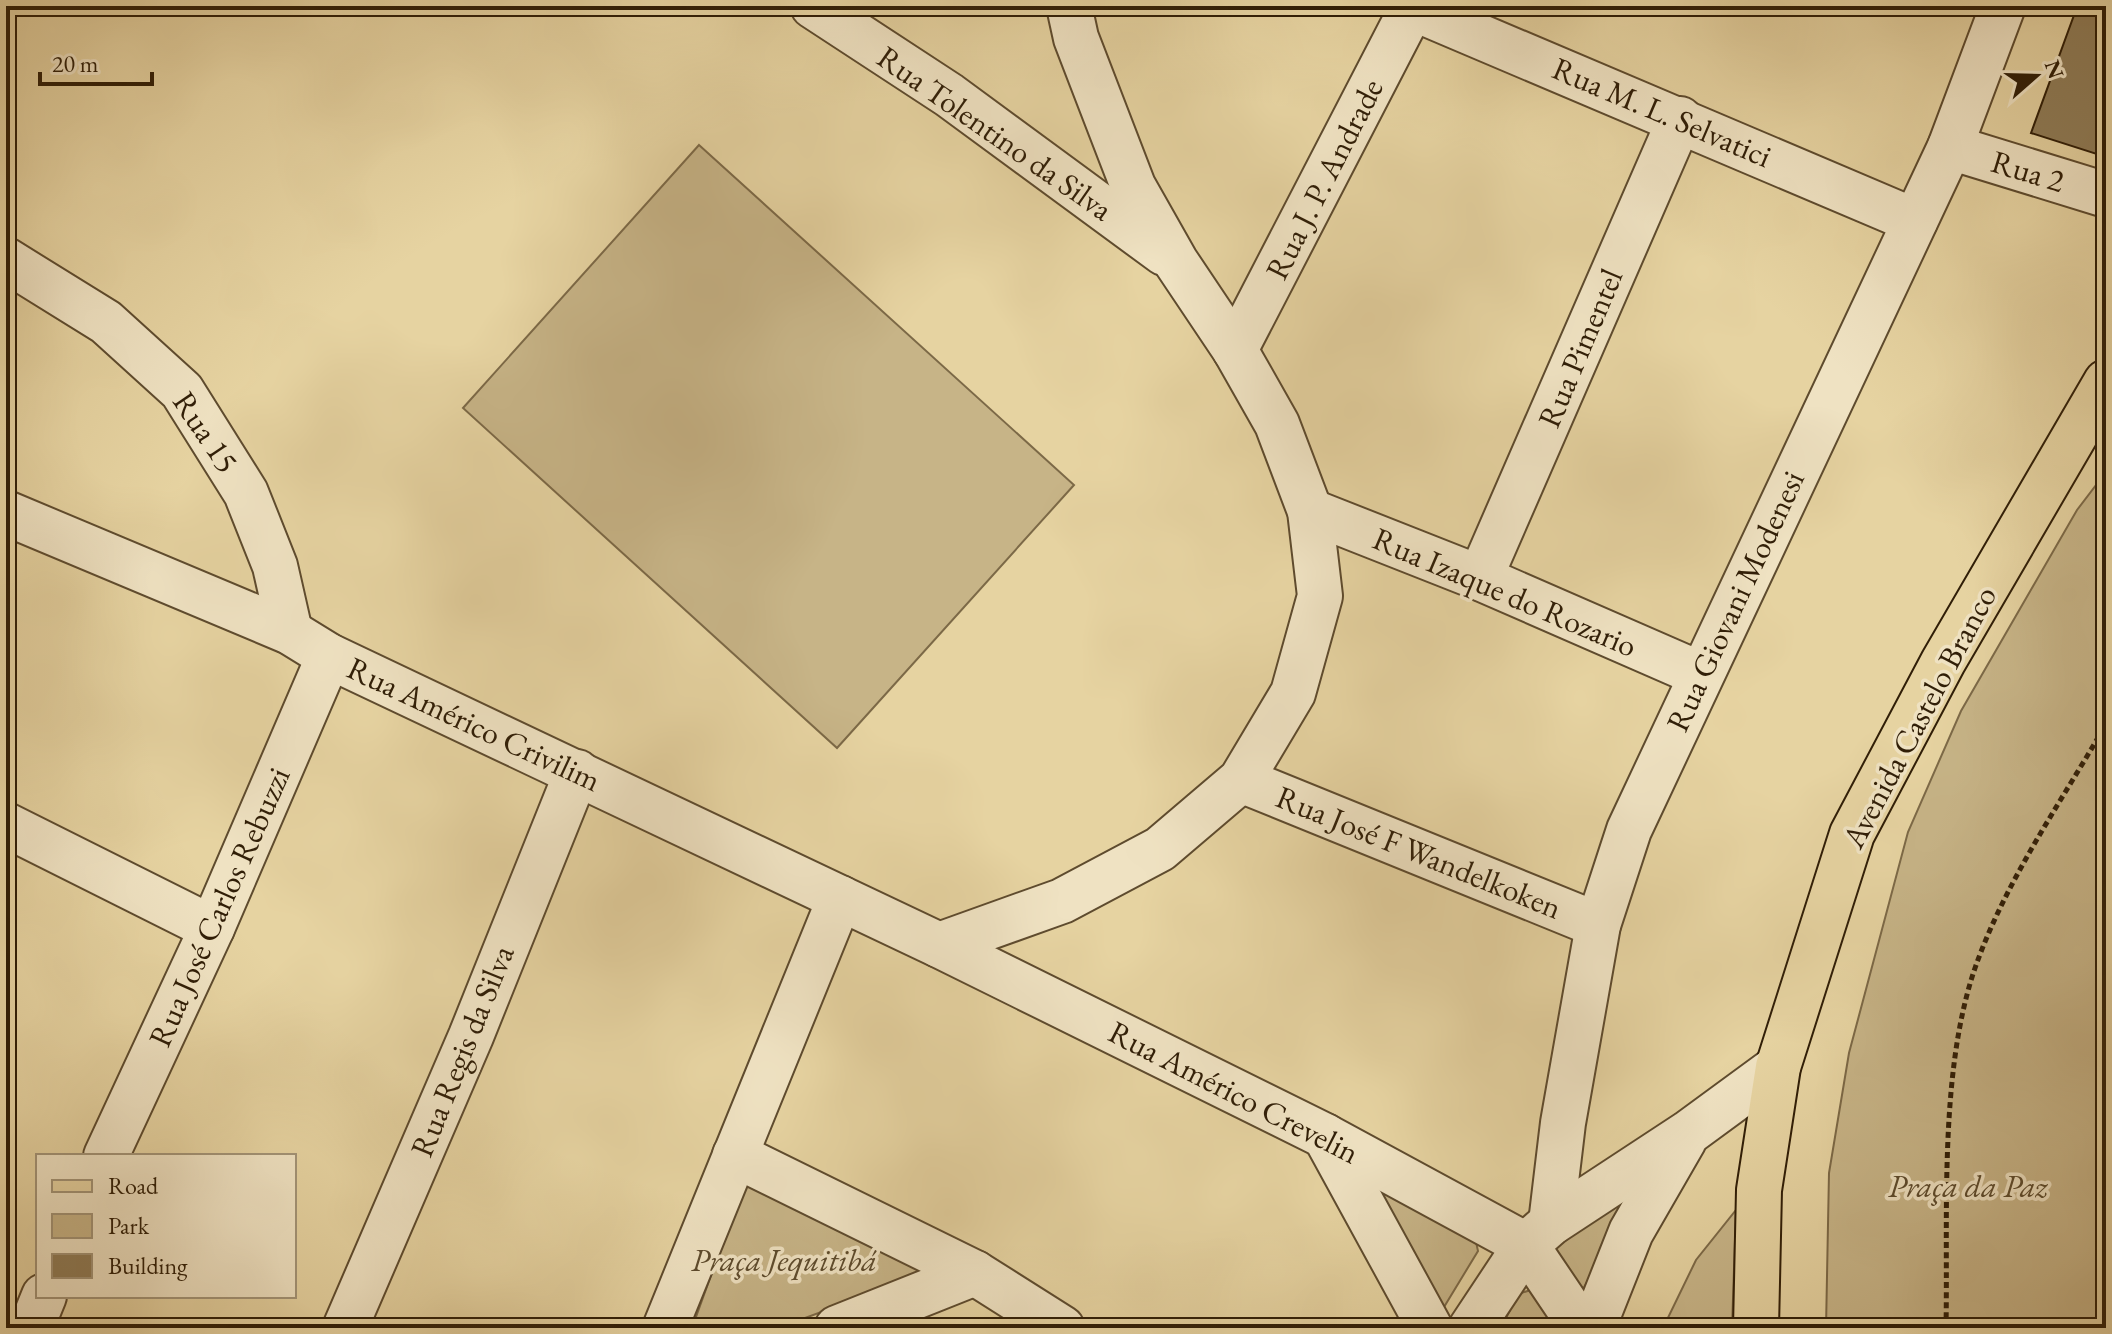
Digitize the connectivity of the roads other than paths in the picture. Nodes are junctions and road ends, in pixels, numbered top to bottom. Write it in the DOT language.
graph roads {
  1 [pos="813,6"];
  2 [pos="1069,6"];
  3 [pos="2003,6"];
  4 [pos="1410,7"];
  5 [pos="1680,119"];
  6 [pos="1950,147"];
  7 [pos="2106,195"];
  8 [pos="1915,221"];
  9 [pos="6,260"];
  10 [pos="1176,262"];
  11 [pos="1235,350"];
  12 [pos="2101,397"];
  13 [pos="1310,511"];
  14 [pos="6,513"];
  15 [pos="1480,578"];
  16 [pos="290,632"];
  17 [pos="329,656"];
  18 [pos="1700,674"];
  19 [pos="577,772"];
  20 [pos="1241,780"];
  21 [pos="6,825"];
  22 [pos="840,898"];
  23 [pos="1598,925"];
  24 [pos="212,928"];
  25 [pos="939,945"];
  26 [pos="1778,1067"];
  27 [pos="1688,1133"];
  28 [pos="1325,1136"];
  29 [pos="107,1154"];
  30 [pos="735,1155"];
  31 [pos="1539,1234"];
  32 [pos="975,1273"];
  33 [pos="43,1298"];
  34 [pos="31,1328"];
  35 [pos="345,1328"];
  36 [pos="665,1328"];
  37 [pos="837,1328"];
  38 [pos="1062,1328"];
  39 [pos="1430,1328"];
  40 [pos="1471,1328"];
  41 [pos="1582,1328"];
  42 [pos="1593,1328"];
  43 [pos="1756,1328"];
  1 -- 10 [label="street, Rua Tolentino da Silva"];
  2 -- 10 [label="street"];
  3 -- 6 [label="street, Rua Giovani Modenesi"];
  4 -- 5 [label="street, Rua M. L. Selvatici"];
  4 -- 11 [label="street, Rua J. P. Andrade"];
  5 -- 8 [label="street, Rua M. L. Selvatici"];
  5 -- 15 [label="street, Rua Pimentel"];
  6 -- 7 [label="street, Rua 2"];
  6 -- 8 [label="street, Rua Giovani Modenesi"];
  8 -- 18 [label="street, Rua Giovani Modenesi"];
  9 -- 16 [label="street, Rua 15"];
  10 -- 11 [label="street"];
  11 -- 13 [label="street"];
  12 -- 26 [label="main road, Avenida Castelo Branco"];
  13 -- 15 [label="street, Rua Izaque do Rozario"];
  13 -- 20 [label="street"];
  14 -- 16 [label="street, Rua Américo Crivilim"];
  15 -- 18 [label="street, Rua Izaque do Rozario"];
  16 -- 17 [label="street, Rua Américo Crivilim"];
  17 -- 19 [label="street, Rua Américo Crivilim"];
  17 -- 24 [label="street, Rua José Carlos Rebuzzi"];
  18 -- 23 [label="street, Rua Giovani Modenesi"];
  19 -- 22 [label="street, Rua Américo Crivilim"];
  19 -- 35 [label="street, Rua Regis da Silva"];
  20 -- 23 [label="street, Rua José F Wandelkoken"];
  20 -- 25 [label="street"];
  21 -- 24 [label="street"];
  22 -- 25 [label="street, Rua Américo Crivilim"];
  22 -- 30 [label="street"];
  23 -- 31 [label="street, Rua Giovani Modenesi"];
  24 -- 29 [label="street, Rua José Carlos Rebuzzi"];
  25 -- 28 [label="street, Rua Américo Crevelin"];
  26 -- 27 [label="street"];
  26 -- 43 [label="main road, Avenida Castelo Branco"];
  27 -- 31 [label="street"];
  27 -- 42 [label="street"];
  28 -- 31 [label="street, Rua Américo Crevelin"];
  28 -- 39 [label="street"];
  30 -- 32 [label="street"];
  30 -- 36 [label="street"];
  31 -- 40 [label="street"];
  31 -- 41 [label="street"];
  32 -- 37 [label="street"];
  32 -- 38 [label="street"];
  33 -- 34 [label="street"];
}
